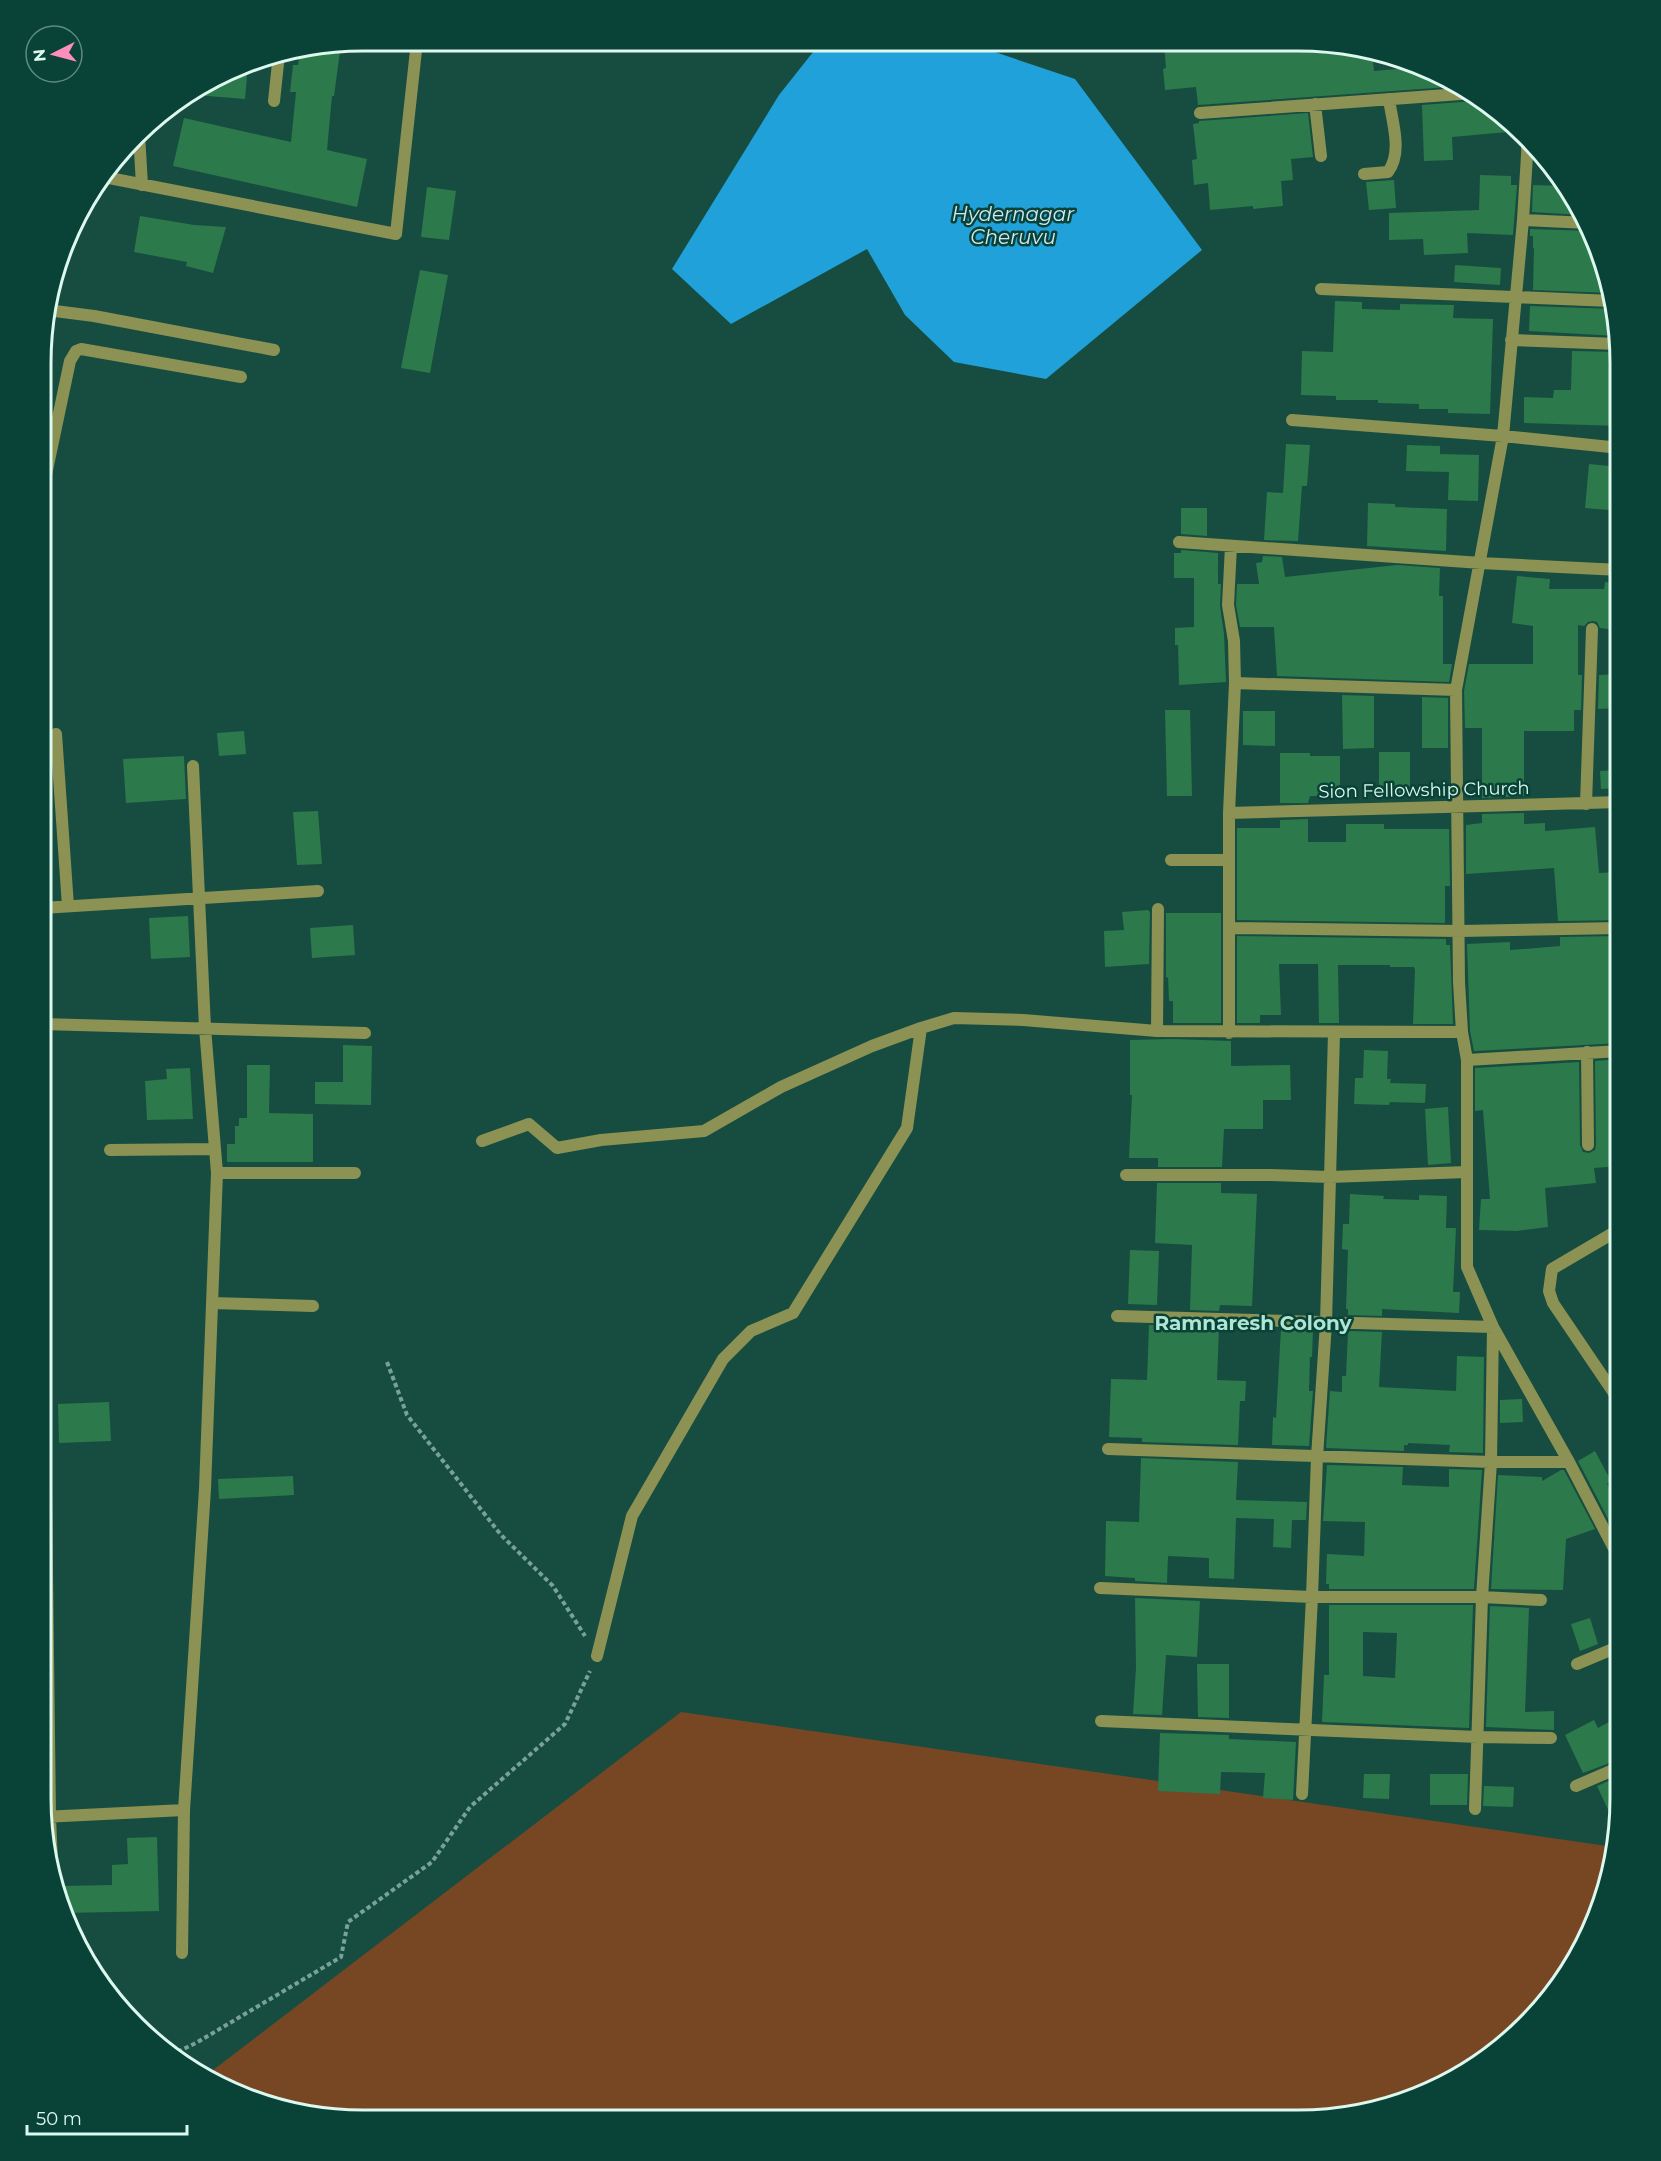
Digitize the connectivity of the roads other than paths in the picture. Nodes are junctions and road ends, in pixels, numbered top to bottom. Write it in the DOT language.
graph roads {
  1 [pos="416,51"];
  2 [pos="278,63"];
  3 [pos="1456,94"];
  4 [pos="1389,99"];
  5 [pos="274,101"];
  6 [pos="1315,104"];
  7 [pos="1200,113"];
  8 [pos="140,145"];
  9 [pos="1528,151"];
  10 [pos="1321,156"];
  11 [pos="1364,174"];
  12 [pos="111,179"];
  13 [pos="142,185"];
  14 [pos="1523,220"];
  15 [pos="1577,223"];
  16 [pos="1321,289"];
  17 [pos="1515,298"];
  18 [pos="1604,301"];
  19 [pos="56,311"];
  20 [pos="1511,340"];
  21 [pos="1609,344"];
  22 [pos="274,350"];
  23 [pos="241,377"];
  24 [pos="1292,420"];
  25 [pos="1503,436"];
  26 [pos="1610,447"];
  27 [pos="51,451"];
  28 [pos="1179,542"];
  29 [pos="1232,546"];
  30 [pos="1481,563"];
  31 [pos="1610,569"];
  32 [pos="1592,629"];
  33 [pos="1235,683"];
  34 [pos="1456,690"];
  35 [pos="56,734"];
  36 [pos="193,766"];
  37 [pos="1610,803"];
  38 [pos="1586,804"];
  39 [pos="1459,807"];
  40 [pos="1229,813"];
  41 [pos="1171,860"];
  42 [pos="1228,860"];
  43 [pos="318,891"];
  44 [pos="200,899"];
  45 [pos="68,906"];
  46 [pos="51,907"];
  47 [pos="1158,909"];
  48 [pos="1229,928"];
  49 [pos="1610,928"];
  50 [pos="1460,931"];
  51 [pos="51,1024"];
  52 [pos="205,1028"];
  53 [pos="921,1028"];
  54 [pos="1157,1031"];
  55 [pos="1462,1032"];
  56 [pos="365,1033"];
  57 [pos="1228,1033"];
  58 [pos="1334,1033"];
  59 [pos="1610,1051"];
  60 [pos="1587,1053"];
  61 [pos="1467,1060"];
  62 [pos="482,1141"];
  63 [pos="1588,1145"];
  64 [pos="215,1149"];
  65 [pos="110,1150"];
  66 [pos="1467,1172"];
  67 [pos="217,1173"];
  68 [pos="355,1173"];
  69 [pos="1126,1175"];
  70 [pos="1330,1177"];
  71 [pos="1610,1235"];
  72 [pos="212,1303"];
  73 [pos="313,1306"];
  74 [pos="1117,1316"];
  75 [pos="1326,1323"];
  76 [pos="1493,1327"];
  77 [pos="1610,1387"];
  78 [pos="1108,1449"];
  79 [pos="1317,1456"];
  80 [pos="1491,1462"];
  81 [pos="1569,1462"];
  82 [pos="1610,1541"];
  83 [pos="1100,1588"];
  84 [pos="1312,1597"];
  85 [pos="1482,1597"];
  86 [pos="1541,1600"];
  87 [pos="1610,1650"];
  88 [pos="597,1656"];
  89 [pos="1577,1664"];
  90 [pos="1101,1721"];
  91 [pos="1304,1730"];
  92 [pos="1478,1737"];
  93 [pos="1551,1738"];
  94 [pos="1610,1771"];
  95 [pos="1576,1786"];
  96 [pos="1302,1794"];
  97 [pos="1475,1809"];
  98 [pos="184,1810"];
  99 [pos="52,1817"];
  100 [pos="182,1953"];
  1 -- 13 [label="street"];
  2 -- 5 [label="street"];
  3 -- 4 [label="street"];
  4 -- 6 [label="street"];
  4 -- 11 [label="street"];
  6 -- 7 [label="street"];
  6 -- 10 [label="street"];
  8 -- 13 [label="street"];
  9 -- 14 [label="street"];
  12 -- 13 [label="street"];
  14 -- 15 [label="street"];
  14 -- 17 [label="street"];
  16 -- 17 [label="street"];
  17 -- 18 [label="street"];
  17 -- 20 [label="street"];
  19 -- 22 [label="street"];
  20 -- 21 [label="street"];
  20 -- 25 [label="street"];
  23 -- 27 [label="street"];
  24 -- 25 [label="street"];
  25 -- 26 [label="street"];
  25 -- 30 [label="street"];
  28 -- 29 [label="street"];
  29 -- 30 [label="street"];
  29 -- 33 [label="street"];
  30 -- 31 [label="street"];
  30 -- 34 [label="street"];
  32 -- 38 [label="street"];
  33 -- 34 [label="street"];
  33 -- 40 [label="street"];
  34 -- 39 [label="street"];
  35 -- 45 [label="street"];
  36 -- 44 [label="street"];
  37 -- 38 [label="street, Sion Fellowship Church"];
  38 -- 39 [label="street, Sion Fellowship Church"];
  39 -- 40 [label="street, Sion Fellowship Church"];
  39 -- 50 [label="street"];
  40 -- 42 [label="street"];
  41 -- 42 [label="street"];
  42 -- 48 [label="street"];
  43 -- 44 [label="street"];
  44 -- 45 [label="street"];
  44 -- 52 [label="street"];
  45 -- 46 [label="street"];
  47 -- 54 [label="street"];
  48 -- 50 [label="street"];
  48 -- 57 [label="street"];
  49 -- 50 [label="street"];
  50 -- 55 [label="street"];
  51 -- 52 [label="street"];
  52 -- 56 [label="street"];
  52 -- 64 [label="street"];
  53 -- 54 [label="street"];
  53 -- 62 [label="street"];
  53 -- 88 [label="street"];
  54 -- 57 [label="street"];
  55 -- 58 [label="street"];
  55 -- 61 [label="street"];
  57 -- 58 [label="street"];
  58 -- 70 [label="street"];
  59 -- 60 [label="street"];
  60 -- 61 [label="street"];
  60 -- 63 [label="street"];
  61 -- 66 [label="street"];
  64 -- 65 [label="street"];
  64 -- 67 [label="street"];
  66 -- 70 [label="street"];
  66 -- 76 [label="street"];
  67 -- 68 [label="street"];
  67 -- 72 [label="street"];
  69 -- 70 [label="street"];
  70 -- 75 [label="street"];
  71 -- 77 [label="street"];
  72 -- 73 [label="street"];
  72 -- 98 [label="street"];
  74 -- 75 [label="street"];
  75 -- 76 [label="street"];
  75 -- 79 [label="street"];
  76 -- 80 [label="street"];
  76 -- 81 [label="street"];
  78 -- 79 [label="street"];
  79 -- 80 [label="street"];
  79 -- 84 [label="street"];
  80 -- 81 [label="street"];
  80 -- 85 [label="street"];
  81 -- 82 [label="street"];
  83 -- 84 [label="street"];
  84 -- 85 [label="street"];
  84 -- 91 [label="street"];
  85 -- 86 [label="street"];
  85 -- 92 [label="street"];
  87 -- 89 [label="street"];
  90 -- 91 [label="street"];
  91 -- 92 [label="street"];
  91 -- 96 [label="street"];
  92 -- 93 [label="street"];
  92 -- 97 [label="street"];
  94 -- 95 [label="street"];
  98 -- 99 [label="street"];
  98 -- 100 [label="street"];
}
